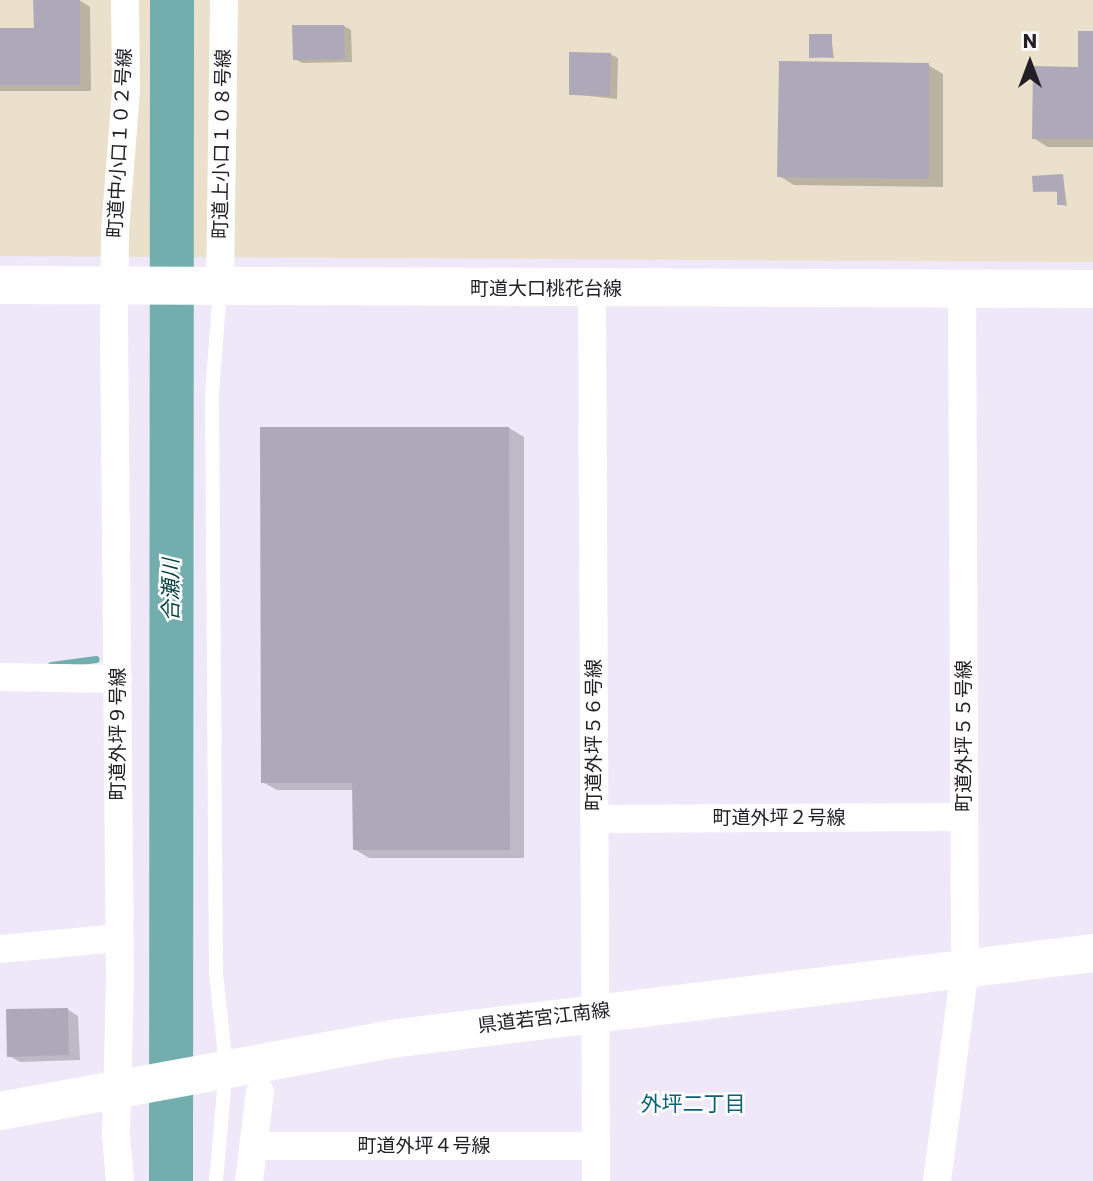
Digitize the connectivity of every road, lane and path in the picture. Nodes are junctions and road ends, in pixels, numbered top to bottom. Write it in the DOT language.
graph roads {
  1 [pos="125,0"];
  2 [pos="224,0"];
  3 [pos="0,285"];
  4 [pos="119,287"];
  5 [pos="215,289"];
  6 [pos="592,289"];
  7 [pos="962,289"];
  8 [pos="1093,289"];
  9 [pos="0,677"];
  10 [pos="118,679"];
  11 [pos="964,824"];
  12 [pos="594,826"];
  13 [pos="119,938"];
  14 [pos="0,949"];
  15 [pos="1093,953"];
  16 [pos="965,968"];
  17 [pos="595,1012"];
  18 [pos="220,1067"];
  19 [pos="121,1086"];
  20 [pos="260,1092"];
  21 [pos="0,1111"];
  22 [pos="253,1146"];
  23 [pos="596,1146"];
  24 [pos="120,1181"];
  25 [pos="216,1181"];
  26 [pos="248,1181"];
  27 [pos="596,1181"];
  28 [pos="937,1181"];
  1 -- 4 [label="street, 町道中小口１０２号線"];
  2 -- 5 [label="street, 町道上小口１０８号線"];
  3 -- 4 [label="main road, 町道大口桃花台線"];
  4 -- 5 [label="main road, 町道大口桃花台線"];
  4 -- 10 [label="street, 町道外坪９号線"];
  5 -- 6 [label="main road, 町道大口桃花台線"];
  5 -- 18 [label="lane"];
  6 -- 7 [label="main road, 町道大口桃花台線"];
  6 -- 12 [label="street, 町道外坪５６号線"];
  7 -- 8 [label="main road, 町道大口桃花台線"];
  7 -- 11 [label="street, 町道外坪５５号線"];
  9 -- 10 [label="street"];
  10 -- 13 [label="street, 町道外坪９号線"];
  11 -- 12 [label="street, 町道外坪２号線"];
  11 -- 16 [label="street, 町道外坪５５号線"];
  12 -- 17 [label="street, 町道外坪５６号線"];
  13 -- 14 [label="street"];
  13 -- 19 [label="street, 町道外坪９号線"];
  15 -- 16 [label="main road, 県道若宮江南線"];
  16 -- 17 [label="main road, 県道若宮江南線"];
  16 -- 28 [label="street, 町道外坪５５号線"];
  17 -- 18 [label="main road, 県道若宮江南線"];
  17 -- 23 [label="street, 町道外坪５６号線"];
  18 -- 19 [label="main road, 県道若宮江南線"];
  18 -- 25 [label="lane"];
  19 -- 21 [label="main road, 県道若宮江南線"];
  19 -- 24 [label="street, 町道外坪９号線"];
  20 -- 22 [label="street"];
  22 -- 23 [label="street, 町道外坪４号線"];
  22 -- 26 [label="street"];
  23 -- 27 [label="street, 町道外坪５６号線"];
}
